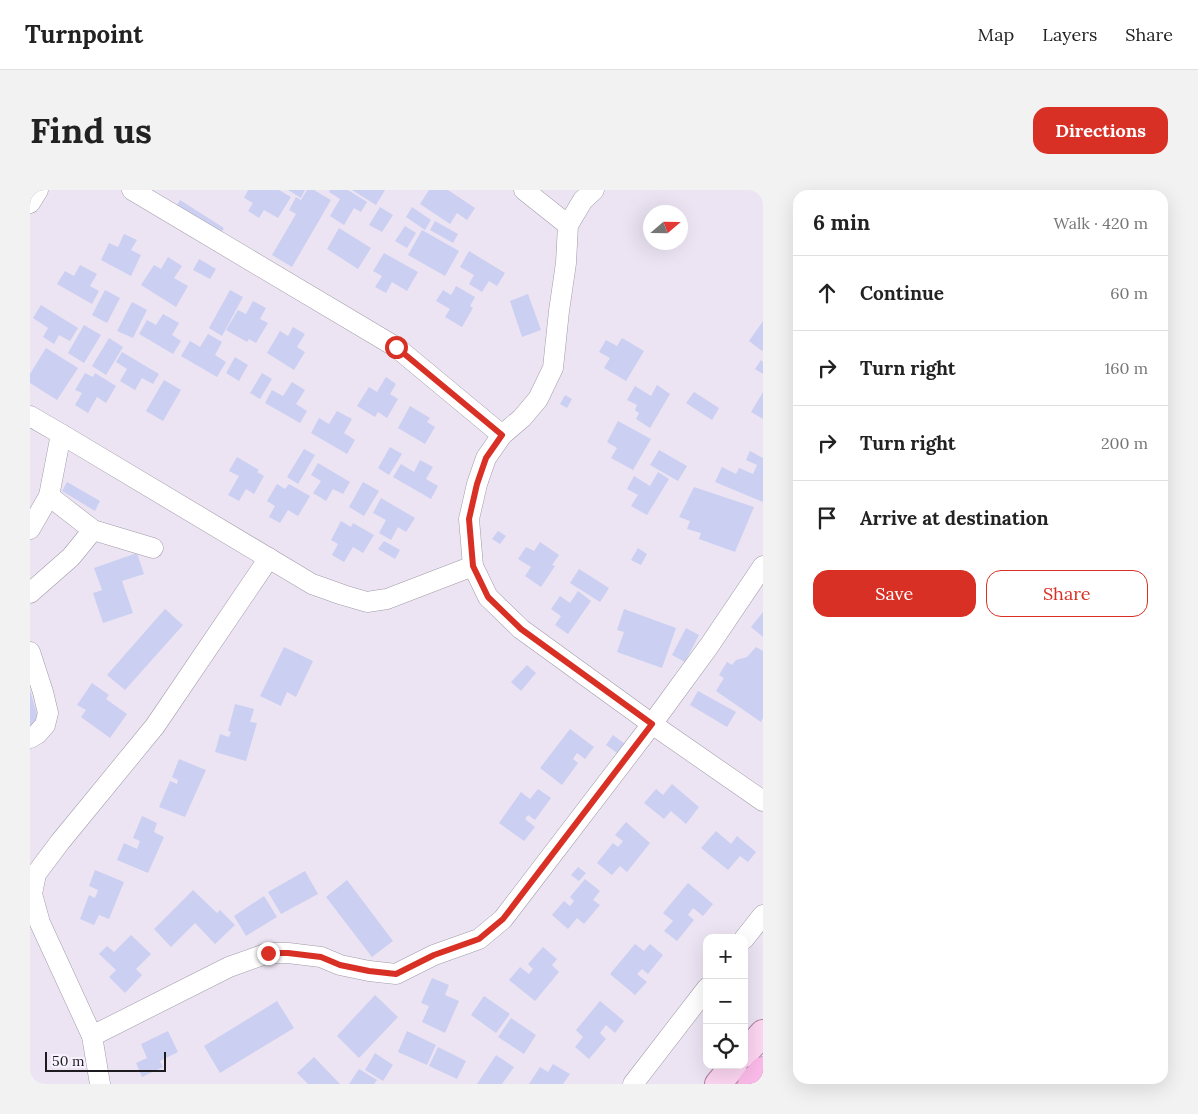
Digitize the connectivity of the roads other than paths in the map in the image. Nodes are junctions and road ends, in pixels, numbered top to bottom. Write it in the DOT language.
graph roads {
  1 [pos="38,190"];
  2 [pos="132,190"];
  3 [pos="524,190"];
  4 [pos="594,190"];
  5 [pos="30,203"];
  6 [pos="568,225"];
  7 [pos="30,416"];
  8 [pos="61,434"];
  9 [pos="502,435"];
  10 [pos="48,496"];
  11 [pos="30,529"];
  12 [pos="93,530"];
  13 [pos="153,548"];
  14 [pos="269,558"];
  15 [pos="473,566"];
  16 [pos="763,566"];
  17 [pos="30,593"];
  18 [pos="30,652"];
  19 [pos="652,724"];
  20 [pos="30,738"];
  21 [pos="763,801"];
  22 [pos="763,915"];
  23 [pos="748,934"];
  24 [pos="703,993"];
  25 [pos="763,1033"];
  26 [pos="92,1036"];
  27 [pos="748,1050"];
  28 [pos="731,1069"];
  29 [pos="763,1070"];
  30 [pos="100,1084"];
  31 [pos="633,1084"];
  32 [pos="718,1084"];
  33 [pos="752,1084"];
  1 -- 5 [label="street"];
  2 -- 9 [label="street"];
  3 -- 6 [label="street"];
  4 -- 6 [label="street"];
  6 -- 9 [label="street"];
  7 -- 8 [label="street"];
  8 -- 10 [label="street"];
  8 -- 14 [label="street"];
  9 -- 15 [label="street"];
  10 -- 11 [label="street"];
  10 -- 12 [label="street"];
  12 -- 13 [label="street"];
  12 -- 17 [label="street"];
  14 -- 15 [label="street"];
  14 -- 26 [label="street"];
  15 -- 19 [label="street"];
  16 -- 19 [label="street"];
  18 -- 20 [label="street"];
  19 -- 21 [label="street"];
  19 -- 26 [label="street"];
  22 -- 23 [label="street"];
  24 -- 31 [label="street"];
  25 -- 27 [label="main road"];
  26 -- 30 [label="street"];
  28 -- 32 [label="main road"];
  29 -- 33 [label="highway"];
}
